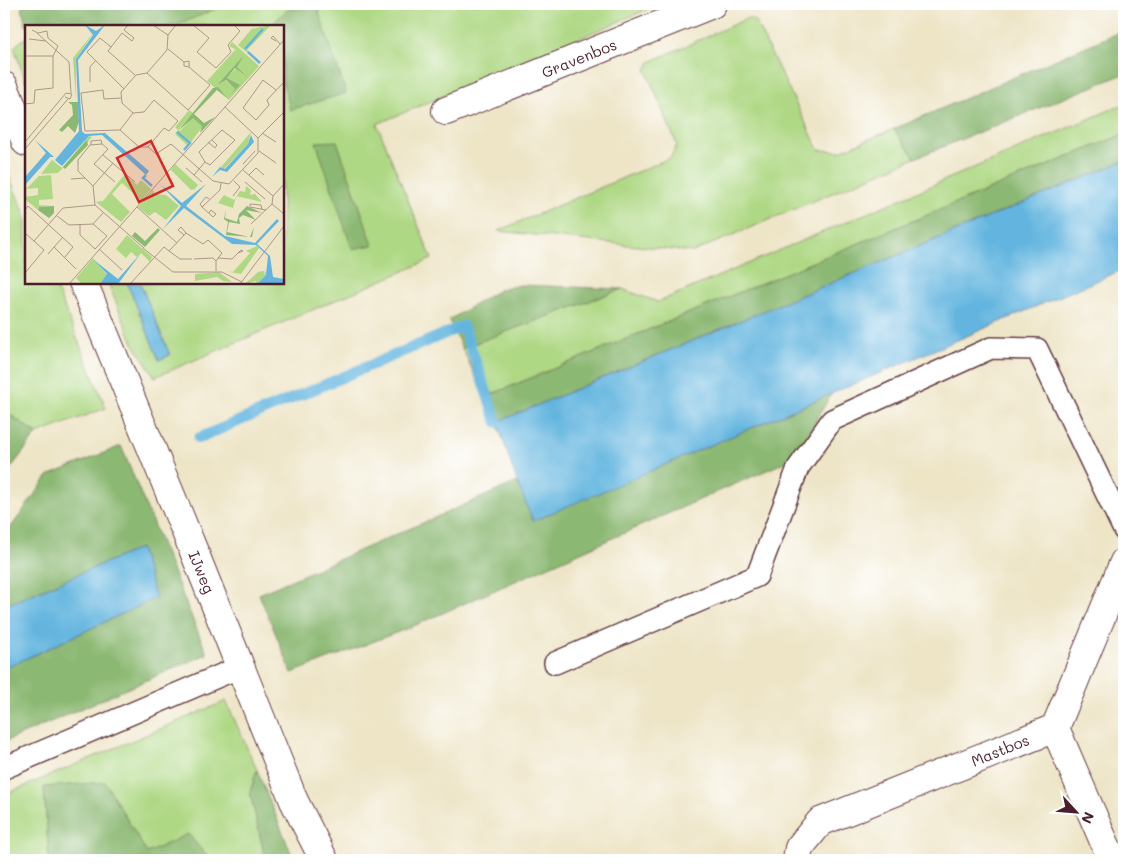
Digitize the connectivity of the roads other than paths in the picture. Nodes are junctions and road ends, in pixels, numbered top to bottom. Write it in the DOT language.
graph roads {
  1 [pos="712,4"];
  2 [pos="4,86"];
  3 [pos="446,111"];
  4 [pos="25,139"];
  5 [pos="84,284"];
  6 [pos="1124,530"];
  7 [pos="1124,562"];
  8 [pos="555,662"];
  9 [pos="240,667"];
  10 [pos="1055,728"];
  11 [pos="4,768"];
  12 [pos="324,860"];
  13 [pos="797,860"];
  14 [pos="1112,860"];
  1 -- 3 [label="street, Gravenbos"];
  2 -- 4 [label="street"];
  5 -- 9 [label="street, IJweg"];
  6 -- 8 [label="lane"];
  7 -- 10 [label="street"];
  9 -- 11 [label="lane"];
  9 -- 12 [label="street, IJweg"];
  10 -- 13 [label="street, Mastbos"];
  10 -- 14 [label="street"];
}
